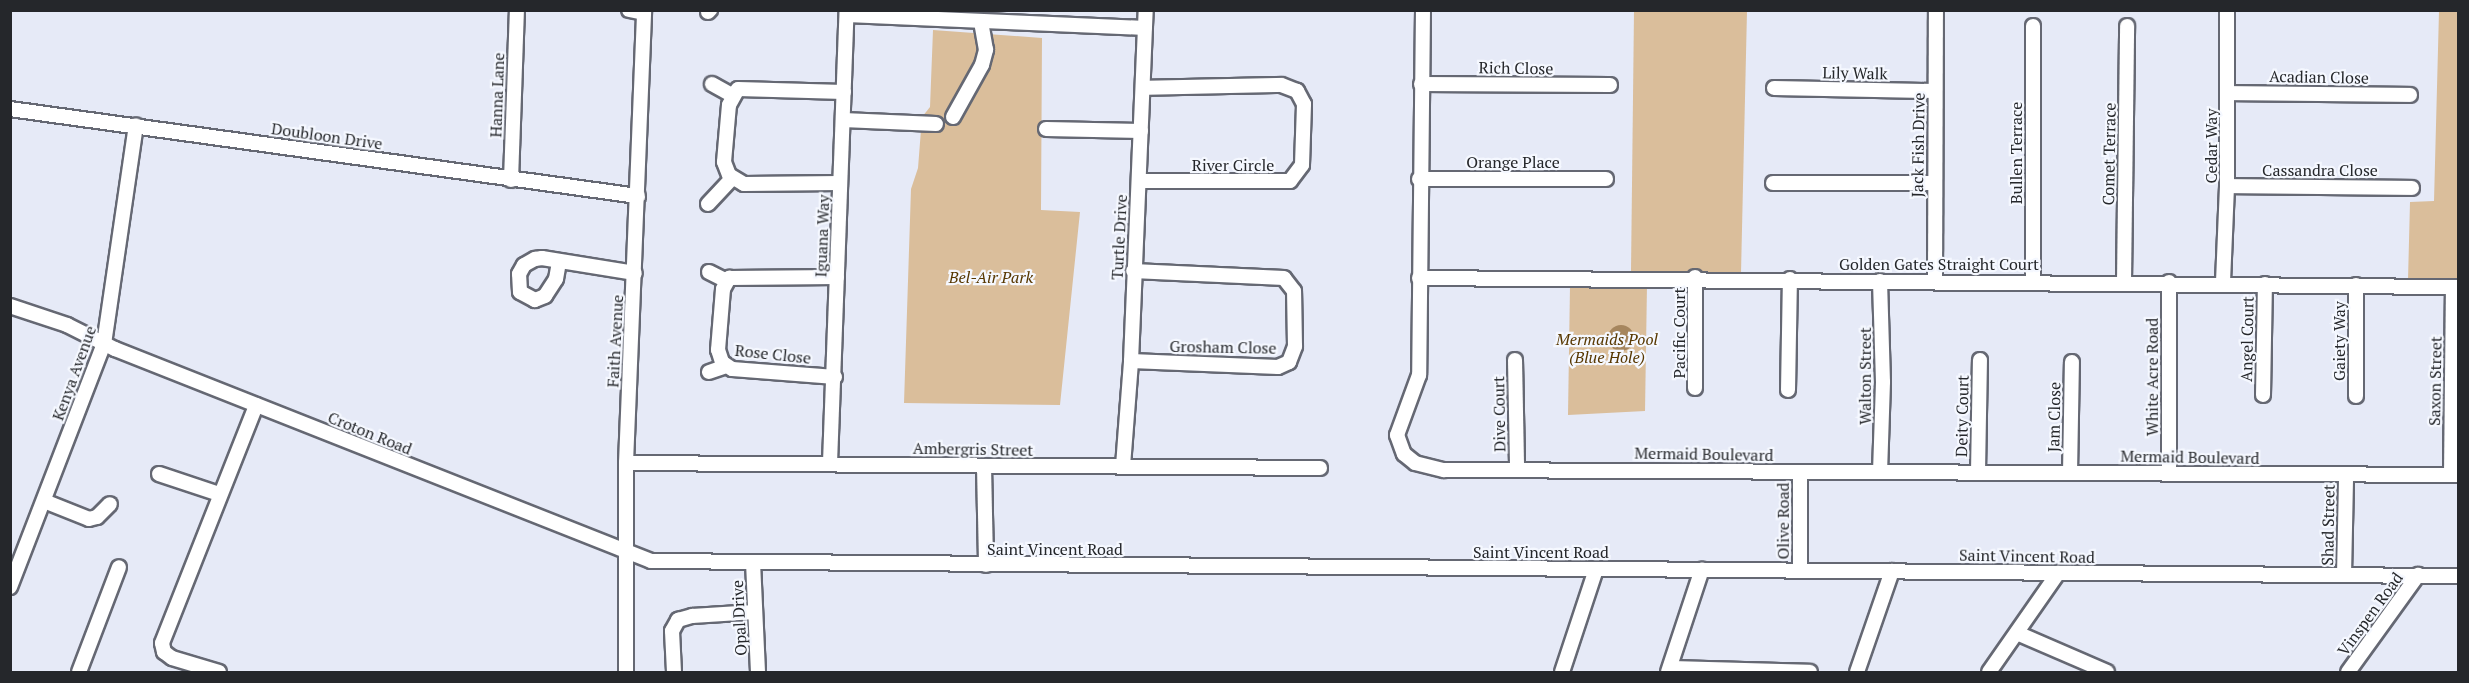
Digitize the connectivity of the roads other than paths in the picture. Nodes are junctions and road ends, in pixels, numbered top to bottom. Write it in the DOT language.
graph roads {
  1 [pos="517,10"];
  2 [pos="629,10"];
  3 [pos="1146,10"];
  4 [pos="1423,10"];
  5 [pos="1936,10"];
  6 [pos="2227,10"];
  7 [pos="644,12"];
  8 [pos="847,13"];
  9 [pos="946,15"];
  10 [pos="1047,17"];
  11 [pos="981,21"];
  12 [pos="2127,26"];
  13 [pos="2033,27"];
  14 [pos="1145,28"];
  15 [pos="711,84"];
  16 [pos="1421,84"];
  17 [pos="1610,85"];
  18 [pos="1143,88"];
  19 [pos="1774,88"];
  20 [pos="1935,91"];
  21 [pos="844,92"];
  22 [pos="2228,93"];
  23 [pos="732,95"];
  24 [pos="2410,95"];
  25 [pos="10,109"];
  26 [pos="953,117"];
  27 [pos="843,120"];
  28 [pos="936,124"];
  29 [pos="136,125"];
  30 [pos="1046,129"];
  31 [pos="1141,131"];
  32 [pos="732,178"];
  33 [pos="1419,179"];
  34 [pos="1606,179"];
  35 [pos="511,180"];
  36 [pos="1139,181"];
  37 [pos="840,183"];
  38 [pos="1773,183"];
  39 [pos="1933,183"];
  40 [pos="2227,186"];
  41 [pos="2412,188"];
  42 [pos="638,196"];
  43 [pos="708,204"];
  44 [pos="559,262"];
  45 [pos="1133,271"];
  46 [pos="709,272"];
  47 [pos="635,273"];
  48 [pos="837,277"];
  49 [pos="1695,277"];
  50 [pos="1419,278"];
  51 [pos="1790,279"];
  52 [pos="727,280"];
  53 [pos="1935,280"];
  54 [pos="2033,280"];
  55 [pos="1880,281"];
  56 [pos="2124,282"];
  57 [pos="2169,282"];
  58 [pos="2223,282"];
  59 [pos="2265,284"];
  60 [pos="2356,285"];
  61 [pos="2456,287"];
  62 [pos="12,312"];
  63 [pos="104,344"];
  64 [pos="1515,360"];
  65 [pos="1980,360"];
  66 [pos="1131,361"];
  67 [pos="2072,362"];
  68 [pos="726,366"];
  69 [pos="709,372"];
  70 [pos="835,377"];
  71 [pos="1695,388"];
  72 [pos="1788,390"];
  73 [pos="2263,395"];
  74 [pos="2356,396"];
  75 [pos="256,405"];
  76 [pos="626,463"];
  77 [pos="830,463"];
  78 [pos="984,466"];
  79 [pos="1123,466"];
  80 [pos="1320,468"];
  81 [pos="1517,469"];
  82 [pos="2169,471"];
  83 [pos="1800,472"];
  84 [pos="1880,472"];
  85 [pos="1978,472"];
  86 [pos="2070,473"];
  87 [pos="159,474"];
  88 [pos="2455,475"];
  89 [pos="2346,476"];
  90 [pos="219,494"];
  91 [pos="44,501"];
  92 [pos="110,504"];
  93 [pos="624,552"];
  94 [pos="753,562"];
  95 [pos="986,565"];
  96 [pos="118,567"];
  97 [pos="1596,569"];
  98 [pos="1702,569"];
  99 [pos="1800,570"];
  100 [pos="1892,571"];
  101 [pos="2058,573"];
  102 [pos="2344,575"];
  103 [pos="2418,575"];
  104 [pos="2458,576"];
  105 [pos="10,586"];
  106 [pos="755,612"];
  107 [pos="2018,633"];
  108 [pos="1669,670"];
  109 [pos="2355,670"];
  110 [pos="1753,671"];
  111 [pos="79,672"];
  112 [pos="219,672"];
  113 [pos="626,672"];
  114 [pos="674,672"];
  115 [pos="758,672"];
  116 [pos="1562,672"];
  117 [pos="1810,672"];
  118 [pos="1857,672"];
  119 [pos="1989,672"];
  120 [pos="2106,672"];
  1 -- 35 [label="street, Hanna Lane"];
  2 -- 7 [label="street"];
  3 -- 14 [label="street, Turtle Drive"];
  4 -- 16 [label="street, Mermaid Boulevard"];
  5 -- 20 [label="street, Jack Fish Drive"];
  6 -- 22 [label="street, Cedar Way"];
  7 -- 42 [label="street, Faith Avenue"];
  8 -- 9 [label="street"];
  8 -- 21 [label="street, Iguana Way"];
  9 -- 11 [label="street"];
  10 -- 11 [label="street"];
  10 -- 14 [label="street"];
  11 -- 26 [label="street"];
  12 -- 56 [label="street, Comet Terrace"];
  13 -- 54 [label="street, Bullen Terrace"];
  14 -- 18 [label="street, Turtle Drive"];
  15 -- 23 [label="street"];
  16 -- 17 [label="street, Rich Close"];
  16 -- 33 [label="street, Mermaid Boulevard"];
  18 -- 31 [label="street, Turtle Drive"];
  18 -- 36 [label="street, River Circle"];
  19 -- 20 [label="street, Lily Walk"];
  20 -- 39 [label="street, Jack Fish Drive"];
  21 -- 23 [label="street"];
  21 -- 27 [label="street, Iguana Way"];
  22 -- 24 [label="street, Acadian Close"];
  22 -- 40 [label="street, Cedar Way"];
  23 -- 32 [label="street"];
  25 -- 29 [label="street, Doubloon Drive"];
  27 -- 28 [label="street"];
  27 -- 37 [label="street, Iguana Way"];
  29 -- 35 [label="street, Doubloon Drive"];
  29 -- 63 [label="street, Kenya Avenue"];
  30 -- 31 [label="street"];
  31 -- 36 [label="street, Turtle Drive"];
  32 -- 37 [label="street"];
  32 -- 43 [label="street"];
  33 -- 34 [label="street, Orange Place"];
  33 -- 50 [label="street, Mermaid Boulevard"];
  35 -- 42 [label="street, Doubloon Drive"];
  36 -- 45 [label="street, Turtle Drive"];
  37 -- 48 [label="street, Iguana Way"];
  38 -- 39 [label="street"];
  39 -- 53 [label="street, Jack Fish Drive"];
  40 -- 41 [label="street, Cassandra Close"];
  40 -- 58 [label="street, Cedar Way"];
  42 -- 47 [label="street, Faith Avenue"];
  44 -- 47 [label="street"];
  45 -- 66 [label="street, Turtle Drive"];
  45 -- 66 [label="street, Grosham Close"];
  46 -- 52 [label="street"];
  47 -- 76 [label="street, Faith Avenue"];
  48 -- 52 [label="street"];
  48 -- 70 [label="street, Iguana Way"];
  49 -- 50 [label="street, Golden Gates Straight Court"];
  49 -- 51 [label="street, Golden Gates Straight Court"];
  49 -- 71 [label="street, Pacific Court"];
  50 -- 81 [label="street, Mermaid Boulevard"];
  51 -- 55 [label="street, Golden Gates Straight Court"];
  51 -- 72 [label="street"];
  52 -- 68 [label="street, Rose Close"];
  53 -- 54 [label="street, Golden Gates Straight Court"];
  53 -- 55 [label="street, Golden Gates Straight Court"];
  54 -- 56 [label="street, Golden Gates Straight Court"];
  55 -- 84 [label="street, Walton Street"];
  56 -- 57 [label="street, Golden Gates Straight Court"];
  57 -- 58 [label="street, Golden Gates Straight Court"];
  57 -- 82 [label="street, White Acre Road"];
  58 -- 59 [label="street, Golden Gates Straight Court"];
  59 -- 60 [label="street, Golden Gates Straight Court"];
  59 -- 73 [label="street, Angel Court"];
  60 -- 61 [label="street, Golden Gates Straight Court"];
  60 -- 74 [label="street, Gaiety Way"];
  61 -- 88 [label="street, Saxon Street"];
  62 -- 63 [label="street, Croton Road"];
  63 -- 75 [label="street, Croton Road"];
  63 -- 91 [label="street, Kenya Avenue"];
  64 -- 81 [label="street, Dive Court"];
  65 -- 85 [label="street, Deity Court"];
  66 -- 79 [label="street, Turtle Drive"];
  67 -- 86 [label="street, Jam Close"];
  68 -- 69 [label="street"];
  68 -- 70 [label="street, Rose Close"];
  70 -- 77 [label="street, Iguana Way"];
  75 -- 90 [label="street"];
  75 -- 93 [label="street, Croton Road"];
  76 -- 77 [label="street, Ambergris Street"];
  76 -- 93 [label="street, Faith Avenue"];
  77 -- 78 [label="street, Ambergris Street"];
  78 -- 79 [label="street, Ambergris Street"];
  78 -- 95 [label="street"];
  79 -- 80 [label="street, Ambergris Street"];
  81 -- 83 [label="street, Mermaid Boulevard"];
  82 -- 86 [label="street, Mermaid Boulevard"];
  82 -- 89 [label="street, Mermaid Boulevard"];
  83 -- 84 [label="street, Mermaid Boulevard"];
  83 -- 99 [label="street, Olive Road"];
  84 -- 85 [label="street, Mermaid Boulevard"];
  85 -- 86 [label="street, Mermaid Boulevard"];
  87 -- 90 [label="street"];
  88 -- 89 [label="street, Mermaid Boulevard"];
  89 -- 102 [label="street, Shad Street"];
  90 -- 112 [label="street"];
  91 -- 92 [label="street"];
  91 -- 105 [label="street, Kenya Avenue"];
  93 -- 94 [label="street, Saint Vincent Road"];
  93 -- 113 [label="street, Faith Avenue"];
  94 -- 95 [label="street, Saint Vincent Road"];
  94 -- 106 [label="street, Opal Drive"];
  95 -- 97 [label="street, Saint Vincent Road"];
  96 -- 111 [label="street"];
  97 -- 98 [label="street, Saint Vincent Road"];
  97 -- 116 [label="street"];
  98 -- 99 [label="street, Saint Vincent Road"];
  98 -- 108 [label="street"];
  99 -- 100 [label="street, Saint Vincent Road"];
  100 -- 101 [label="street, Saint Vincent Road"];
  100 -- 118 [label="street"];
  101 -- 102 [label="street, Saint Vincent Road"];
  101 -- 107 [label="street"];
  102 -- 103 [label="street, Saint Vincent Road"];
  103 -- 104 [label="street, Saint Vincent Road"];
  103 -- 109 [label="street, Vinspen Road"];
  106 -- 114 [label="street"];
  106 -- 115 [label="street, Opal Drive"];
  107 -- 119 [label="street"];
  107 -- 120 [label="street"];
  108 -- 110 [label="street"];
  110 -- 117 [label="street"];
}
